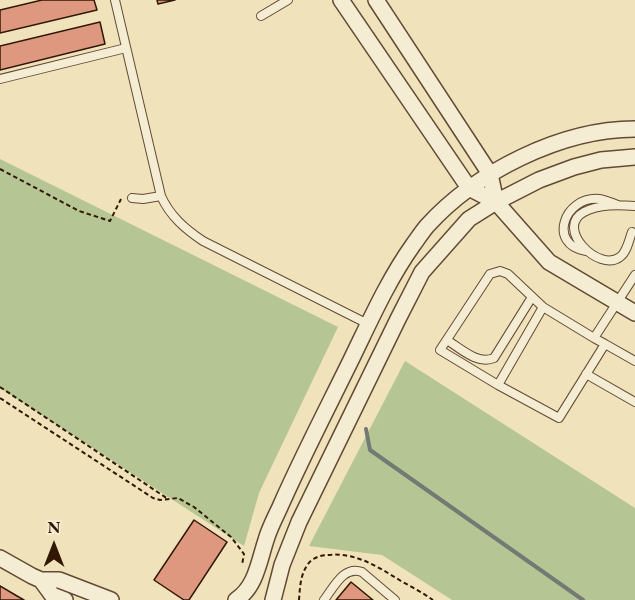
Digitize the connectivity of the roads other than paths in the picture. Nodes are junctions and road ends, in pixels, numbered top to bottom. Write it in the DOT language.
graph roads {
  1 [pos="115,0"];
  2 [pos="288,0"];
  3 [pos="341,0"];
  4 [pos="376,0"];
  5 [pos="261,16"];
  6 [pos="126,48"];
  7 [pos="0,79"];
  8 [pos="635,129"];
  9 [pos="635,157"];
  10 [pos="490,174"];
  11 [pos="469,188"];
  12 [pos="161,196"];
  13 [pos="132,198"];
  14 [pos="496,202"];
  15 [pos="635,206"];
  16 [pos="632,232"];
  17 [pos="635,275"];
  18 [pos="532,297"];
  19 [pos="618,303"];
  20 [pos="543,308"];
  21 [pos="635,313"];
  22 [pos="368,324"];
  23 [pos="594,338"];
  24 [pos="447,340"];
  25 [pos="605,344"];
  26 [pos="635,362"];
  27 [pos="586,374"];
  28 [pos="498,385"];
  29 [pos="635,402"];
  30 [pos="0,558"];
  31 [pos="41,580"];
  32 [pos="65,600"];
  33 [pos="111,600"];
  34 [pos="237,600"];
  35 [pos="273,600"];
  36 [pos="324,600"];
  37 [pos="395,600"];
  1 -- 6 [label="lane"];
  2 -- 5 [label="lane"];
  3 -- 11 [label="street"];
  4 -- 10 [label="street"];
  6 -- 7 [label="lane"];
  6 -- 12 [label="lane"];
  8 -- 10 [label="street"];
  9 -- 14 [label="street"];
  10 -- 11 [label="street"];
  10 -- 14 [label="street"];
  11 -- 14 [label="street"];
  11 -- 22 [label="street"];
  12 -- 13 [label="lane"];
  12 -- 22 [label="lane"];
  14 -- 19 [label="street"];
  14 -- 35 [label="street"];
  15 -- 16 [label="lane"];
  17 -- 19 [label="lane"];
  18 -- 20 [label="lane"];
  18 -- 24 [label="lane"];
  18 -- 24 [label="lane"];
  19 -- 21 [label="street"];
  19 -- 23 [label="lane"];
  20 -- 23 [label="lane"];
  20 -- 28 [label="lane"];
  22 -- 34 [label="street"];
  23 -- 25 [label="lane"];
  24 -- 28 [label="lane"];
  25 -- 26 [label="lane"];
  25 -- 27 [label="lane"];
  27 -- 28 [label="lane"];
  27 -- 29 [label="lane"];
  30 -- 31 [label="street"];
  31 -- 32 [label="street"];
  31 -- 33 [label="street"];
  36 -- 37 [label="lane"];
}
